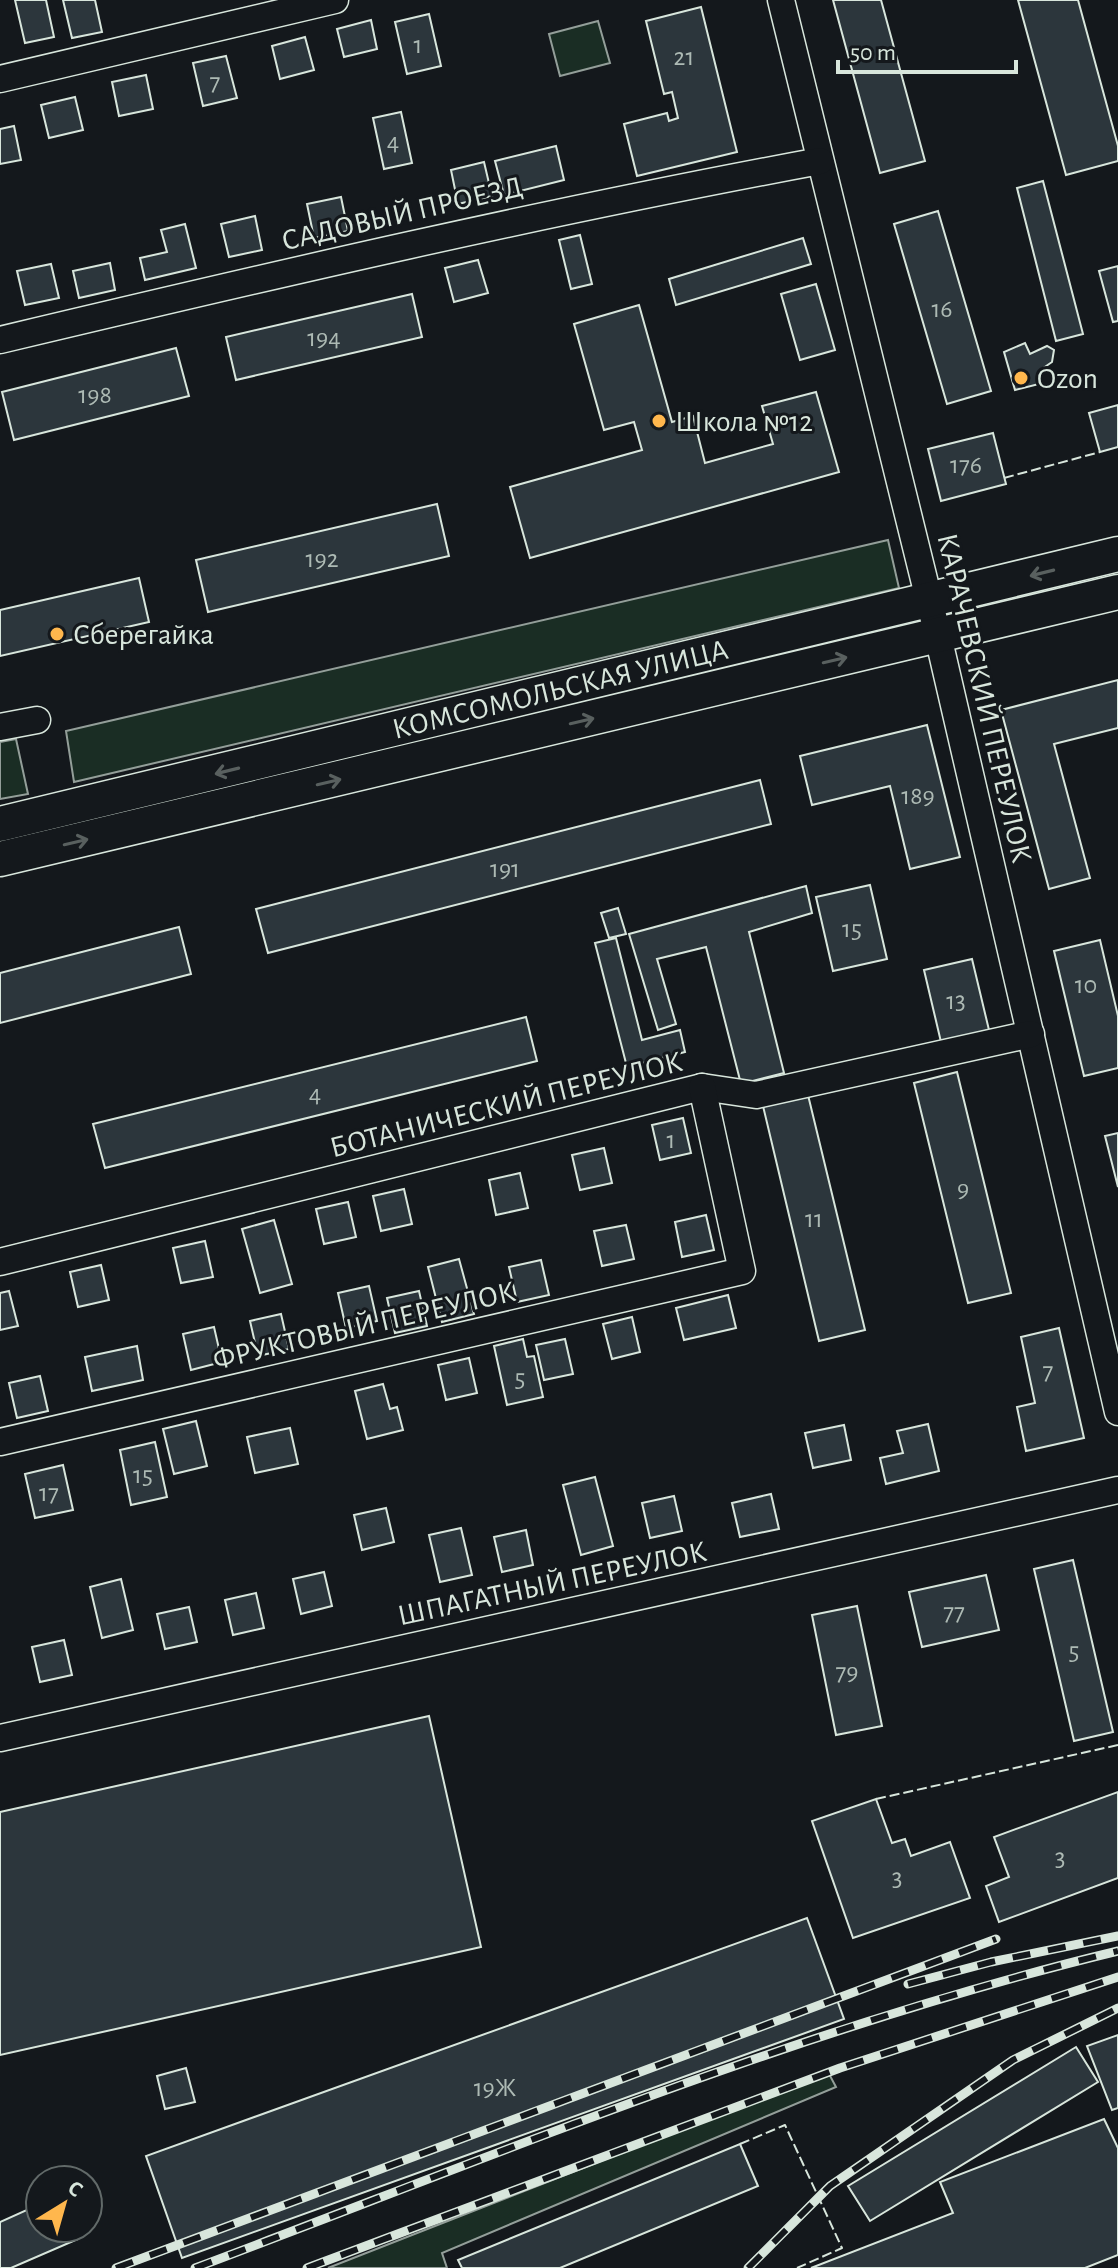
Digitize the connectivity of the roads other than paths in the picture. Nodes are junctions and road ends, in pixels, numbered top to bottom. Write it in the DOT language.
graph roads {
  1 [pos="335,0"];
  2 [pos="781,0"];
  3 [pos="0,79"];
  4 [pos="820,161"];
  5 [pos="0,340"];
  6 [pos="1118,554"];
  7 [pos="1118,592"];
  8 [pos="929,601"];
  9 [pos="938,636"];
  10 [pos="37,720"];
  11 [pos="0,727"];
  12 [pos="0,824"];
  13 [pos="0,859"];
  14 [pos="1031,1034"];
  15 [pos="702,1087"];
  16 [pos="0,1262"];
  17 [pos="1118,1412"];
  18 [pos="0,1442"];
  19 [pos="1118,1490"];
  20 [pos="0,1738"];
  1 -- 3 [label="street"];
  2 -- 4 [label="street, КАРАЧЕВСКИЙ ПЕРЕУЛОК"];
  4 -- 5 [label="street, САДОВЫЙ ПРОЕЗД"];
  4 -- 8 [label="street, КАРАЧЕВСКИЙ ПЕРЕУЛОК"];
  6 -- 8 [label="main road, КОМСОМОЛЬСКАЯ УЛИЦА, one-way"];
  7 -- 9 [label="main road, КОМСОМОЛЬСКАЯ УЛИЦА"];
  8 -- 9 [label="street, КАРАЧЕВСКИЙ ПЕРЕУЛОК"];
  8 -- 12 [label="main road, КОМСОМОЛЬСКАЯ УЛИЦА, one-way"];
  13 -- 9 [label="main road, КОМСОМОЛЬСКАЯ УЛИЦА, one-way"];
  9 -- 14 [label="street, КАРАЧЕВСКИЙ ПЕРЕУЛОК"];
  10 -- 11 [label="street"];
  14 -- 15 [label="street, БОТАНИЧЕСКИЙ ПЕРЕУЛОК"];
  14 -- 17 [label="street, КАРАЧЕВСКИЙ ПЕРЕУЛОК"];
  15 -- 16 [label="street, БОТАНИЧЕСКИЙ ПЕРЕУЛОК"];
  15 -- 18 [label="street, ФРУКТОВЫЙ ПЕРЕУЛОК"];
  19 -- 20 [label="street, ШПАГАТНЫЙ ПЕРЕУЛОК"];
}
